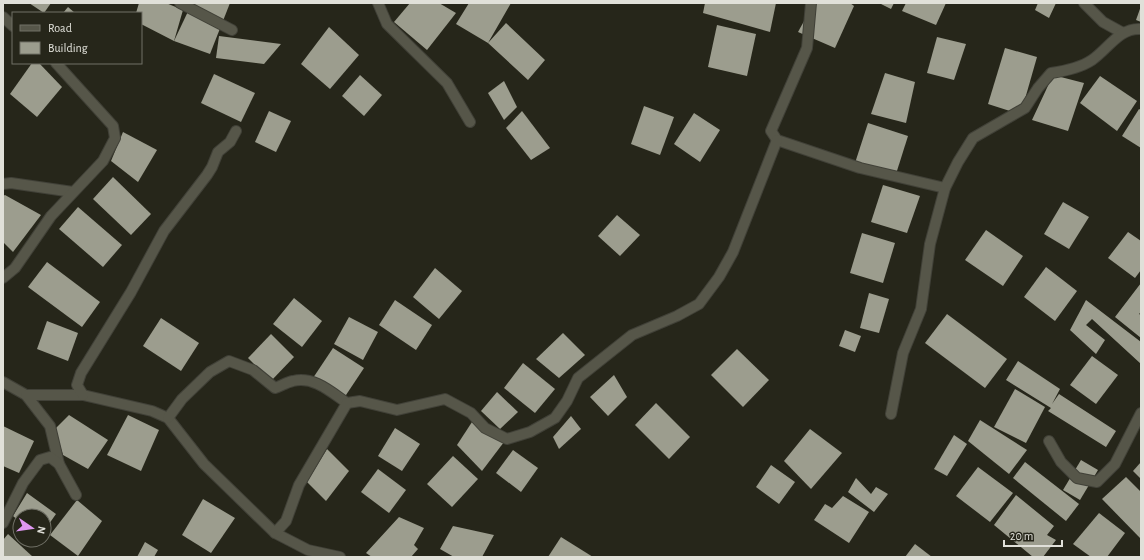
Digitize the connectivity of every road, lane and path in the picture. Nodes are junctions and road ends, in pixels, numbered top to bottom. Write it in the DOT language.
graph roads {
  1 [pos="180,3"];
  2 [pos="378,3"];
  3 [pos="811,3"];
  4 [pos="1084,3"];
  5 [pos="3,17"];
  6 [pos="12,25"];
  7 [pos="1141,29"];
  8 [pos="232,30"];
  9 [pos="1123,32"];
  10 [pos="57,64"];
  11 [pos="470,122"];
  12 [pos="236,132"];
  13 [pos="777,140"];
  14 [pos="3,184"];
  15 [pos="945,188"];
  16 [pos="73,192"];
  17 [pos="3,278"];
  18 [pos="3,382"];
  19 [pos="26,395"];
  20 [pos="84,395"];
  21 [pos="348,403"];
  22 [pos="891,414"];
  23 [pos="168,418"];
  24 [pos="1140,418"];
  25 [pos="1049,441"];
  26 [pos="59,464"];
  27 [pos="76,495"];
  28 [pos="3,523"];
  29 [pos="275,533"];
  30 [pos="340,557"];
  1 -- 8 [label="street"];
  2 -- 11 [label="street"];
  3 -- 13 [label="street"];
  4 -- 9 [label="street"];
  5 -- 6 [label="street"];
  7 -- 9 [label="street"];
  9 -- 15 [label="street"];
  10 -- 16 [label="street"];
  12 -- 20 [label="street"];
  13 -- 15 [label="street"];
  13 -- 21 [label="street"];
  14 -- 16 [label="street"];
  15 -- 22 [label="street"];
  16 -- 17 [label="street"];
  18 -- 19 [label="street"];
  19 -- 20 [label="street"];
  19 -- 26 [label="street"];
  20 -- 23 [label="street"];
  21 -- 23 [label="street"];
  21 -- 29 [label="street"];
  23 -- 29 [label="street"];
  24 -- 25 [label="street"];
  26 -- 27 [label="street"];
  26 -- 28 [label="street"];
  29 -- 30 [label="street"];
}
